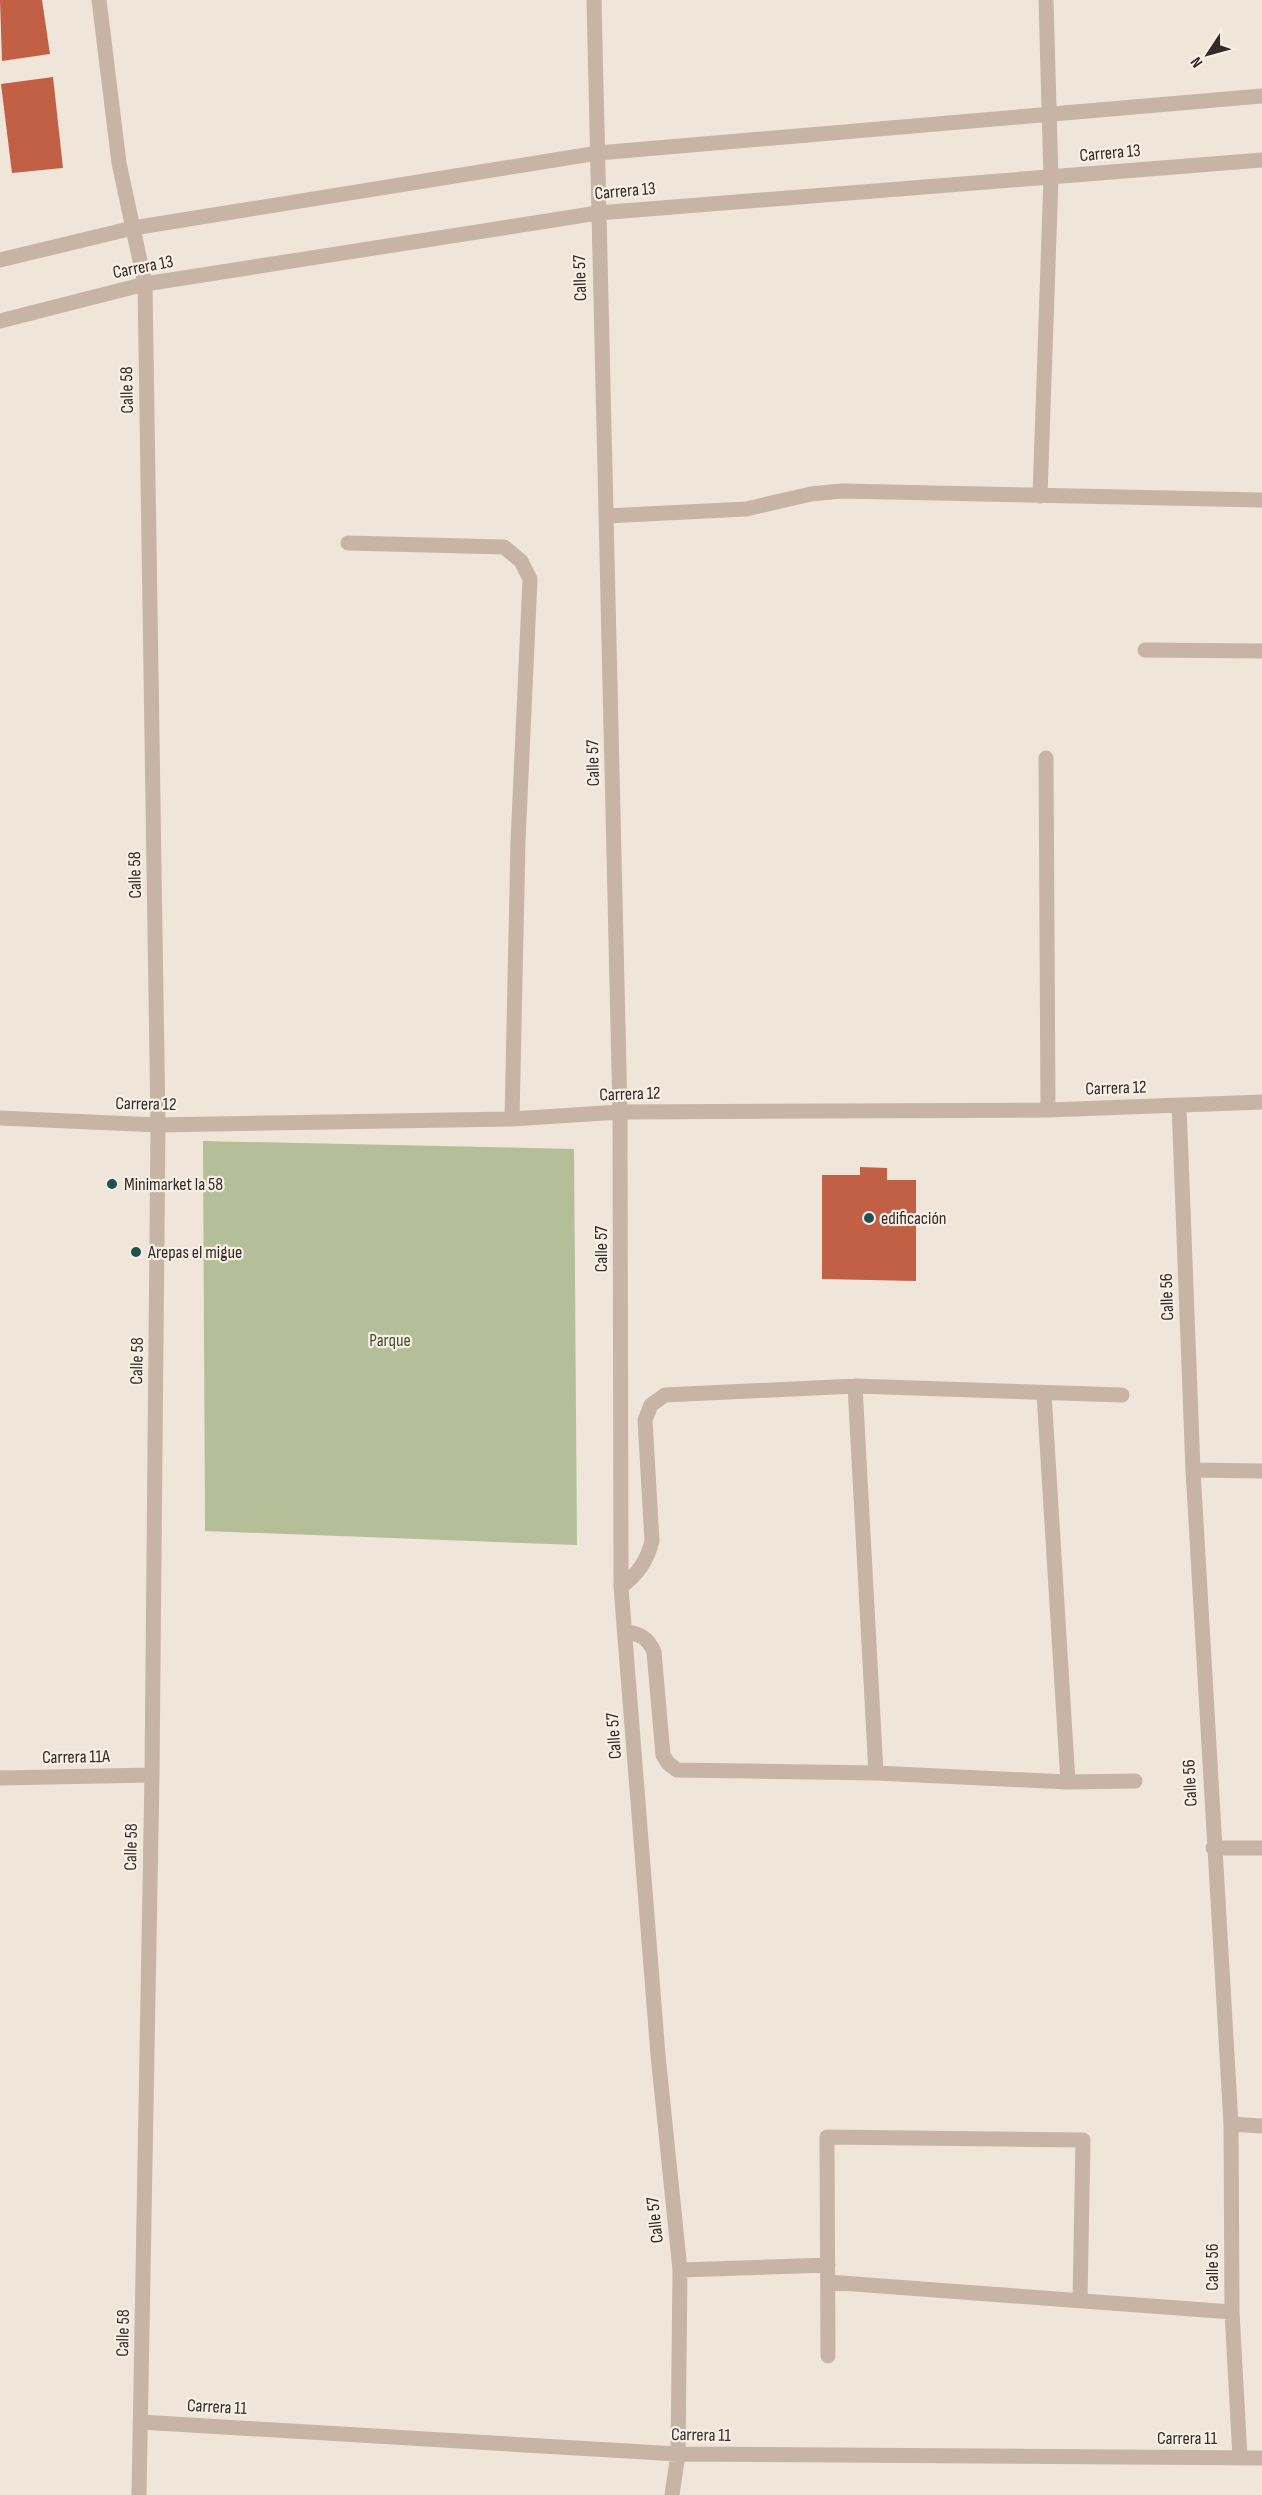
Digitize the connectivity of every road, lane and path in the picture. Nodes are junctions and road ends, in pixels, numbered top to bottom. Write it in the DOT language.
graph roads {
  1 [pos="99,0"];
  2 [pos="594,0"];
  3 [pos="1046,0"];
  4 [pos="1262,96"];
  5 [pos="1050,114"];
  6 [pos="598,153"];
  7 [pos="1262,160"];
  8 [pos="1051,178"];
  9 [pos="598,213"];
  10 [pos="134,228"];
  11 [pos="0,260"];
  12 [pos="145,284"];
  13 [pos="0,321"];
  14 [pos="1040,496"];
  15 [pos="1262,500"];
  16 [pos="606,516"];
  17 [pos="348,543"];
  18 [pos="1145,650"];
  19 [pos="1262,651"];
  20 [pos="1046,758"];
  21 [pos="1262,1102"];
  22 [pos="1179,1105"];
  23 [pos="1048,1110"];
  24 [pos="621,1112"];
  25 [pos="0,1118"];
  26 [pos="512,1119"];
  27 [pos="158,1125"];
  28 [pos="855,1386"];
  29 [pos="1044,1394"];
  30 [pos="1122,1395"];
  31 [pos="1193,1470"];
  32 [pos="1262,1471"];
  33 [pos="621,1587"];
  34 [pos="626,1632"];
  35 [pos="876,1773"];
  36 [pos="152,1775"];
  37 [pos="0,1778"];
  38 [pos="1135,1781"];
  39 [pos="1068,1782"];
  40 [pos="1213,1848"];
  41 [pos="1262,1848"];
  42 [pos="1231,2124"];
  43 [pos="1262,2126"];
  44 [pos="828,2265"];
  45 [pos="680,2270"];
  46 [pos="828,2282"];
  47 [pos="1080,2301"];
  48 [pos="1232,2312"];
  49 [pos="828,2356"];
  50 [pos="140,2422"];
  51 [pos="678,2454"];
  52 [pos="1240,2458"];
  53 [pos="1262,2458"];
  54 [pos="139,2495"];
  55 [pos="672,2495"];
  1 -- 10 [label="street, Calle 58"];
  2 -- 6 [label="street, Calle 57"];
  3 -- 5 [label="street"];
  4 -- 5 [label="street"];
  5 -- 6 [label="street"];
  5 -- 8 [label="street"];
  6 -- 9 [label="street, Calle 57"];
  6 -- 10 [label="street"];
  7 -- 8 [label="street, Carrera 13"];
  8 -- 9 [label="street, Carrera 13"];
  8 -- 14 [label="street"];
  9 -- 12 [label="street, Carrera 13"];
  9 -- 16 [label="street, Calle 57"];
  10 -- 11 [label="street"];
  10 -- 12 [label="street, Calle 58"];
  12 -- 13 [label="street, Carrera 13"];
  12 -- 27 [label="street, Calle 58"];
  14 -- 15 [label="street"];
  14 -- 16 [label="street"];
  16 -- 24 [label="street, Calle 57"];
  17 -- 26 [label="street"];
  18 -- 19 [label="street"];
  20 -- 23 [label="street"];
  21 -- 22 [label="street, Carrera 12"];
  22 -- 23 [label="street, Carrera 12"];
  22 -- 31 [label="street, Calle 56"];
  23 -- 24 [label="street, Carrera 12"];
  24 -- 26 [label="street, Carrera 12"];
  24 -- 33 [label="street, Calle 57"];
  25 -- 27 [label="street, Carrera 12"];
  26 -- 27 [label="street, Carrera 12"];
  27 -- 36 [label="street, Calle 58"];
  28 -- 29 [label="street"];
  28 -- 33 [label="street"];
  28 -- 35 [label="street"];
  29 -- 30 [label="street"];
  29 -- 39 [label="street"];
  31 -- 32 [label="street"];
  31 -- 40 [label="street, Calle 56"];
  33 -- 34 [label="street, Calle 57"];
  34 -- 35 [label="street"];
  34 -- 45 [label="street, Calle 57"];
  35 -- 39 [label="street"];
  36 -- 37 [label="street, Carrera 11A"];
  36 -- 50 [label="street, Calle 58"];
  38 -- 39 [label="street"];
  40 -- 41 [label="street"];
  40 -- 42 [label="street, Calle 56"];
  42 -- 43 [label="street"];
  42 -- 48 [label="street, Calle 56"];
  44 -- 45 [label="street"];
  44 -- 46 [label="street"];
  44 -- 47 [label="street"];
  45 -- 51 [label="street, Calle 57"];
  46 -- 47 [label="street"];
  46 -- 49 [label="street"];
  47 -- 48 [label="street"];
  48 -- 52 [label="street, Calle 56"];
  50 -- 51 [label="street, Carrera 11"];
  50 -- 54 [label="street, Calle 58"];
  51 -- 52 [label="street, Carrera 11"];
  51 -- 55 [label="street, Calle 57"];
  52 -- 53 [label="street, Carrera 11"];
}
